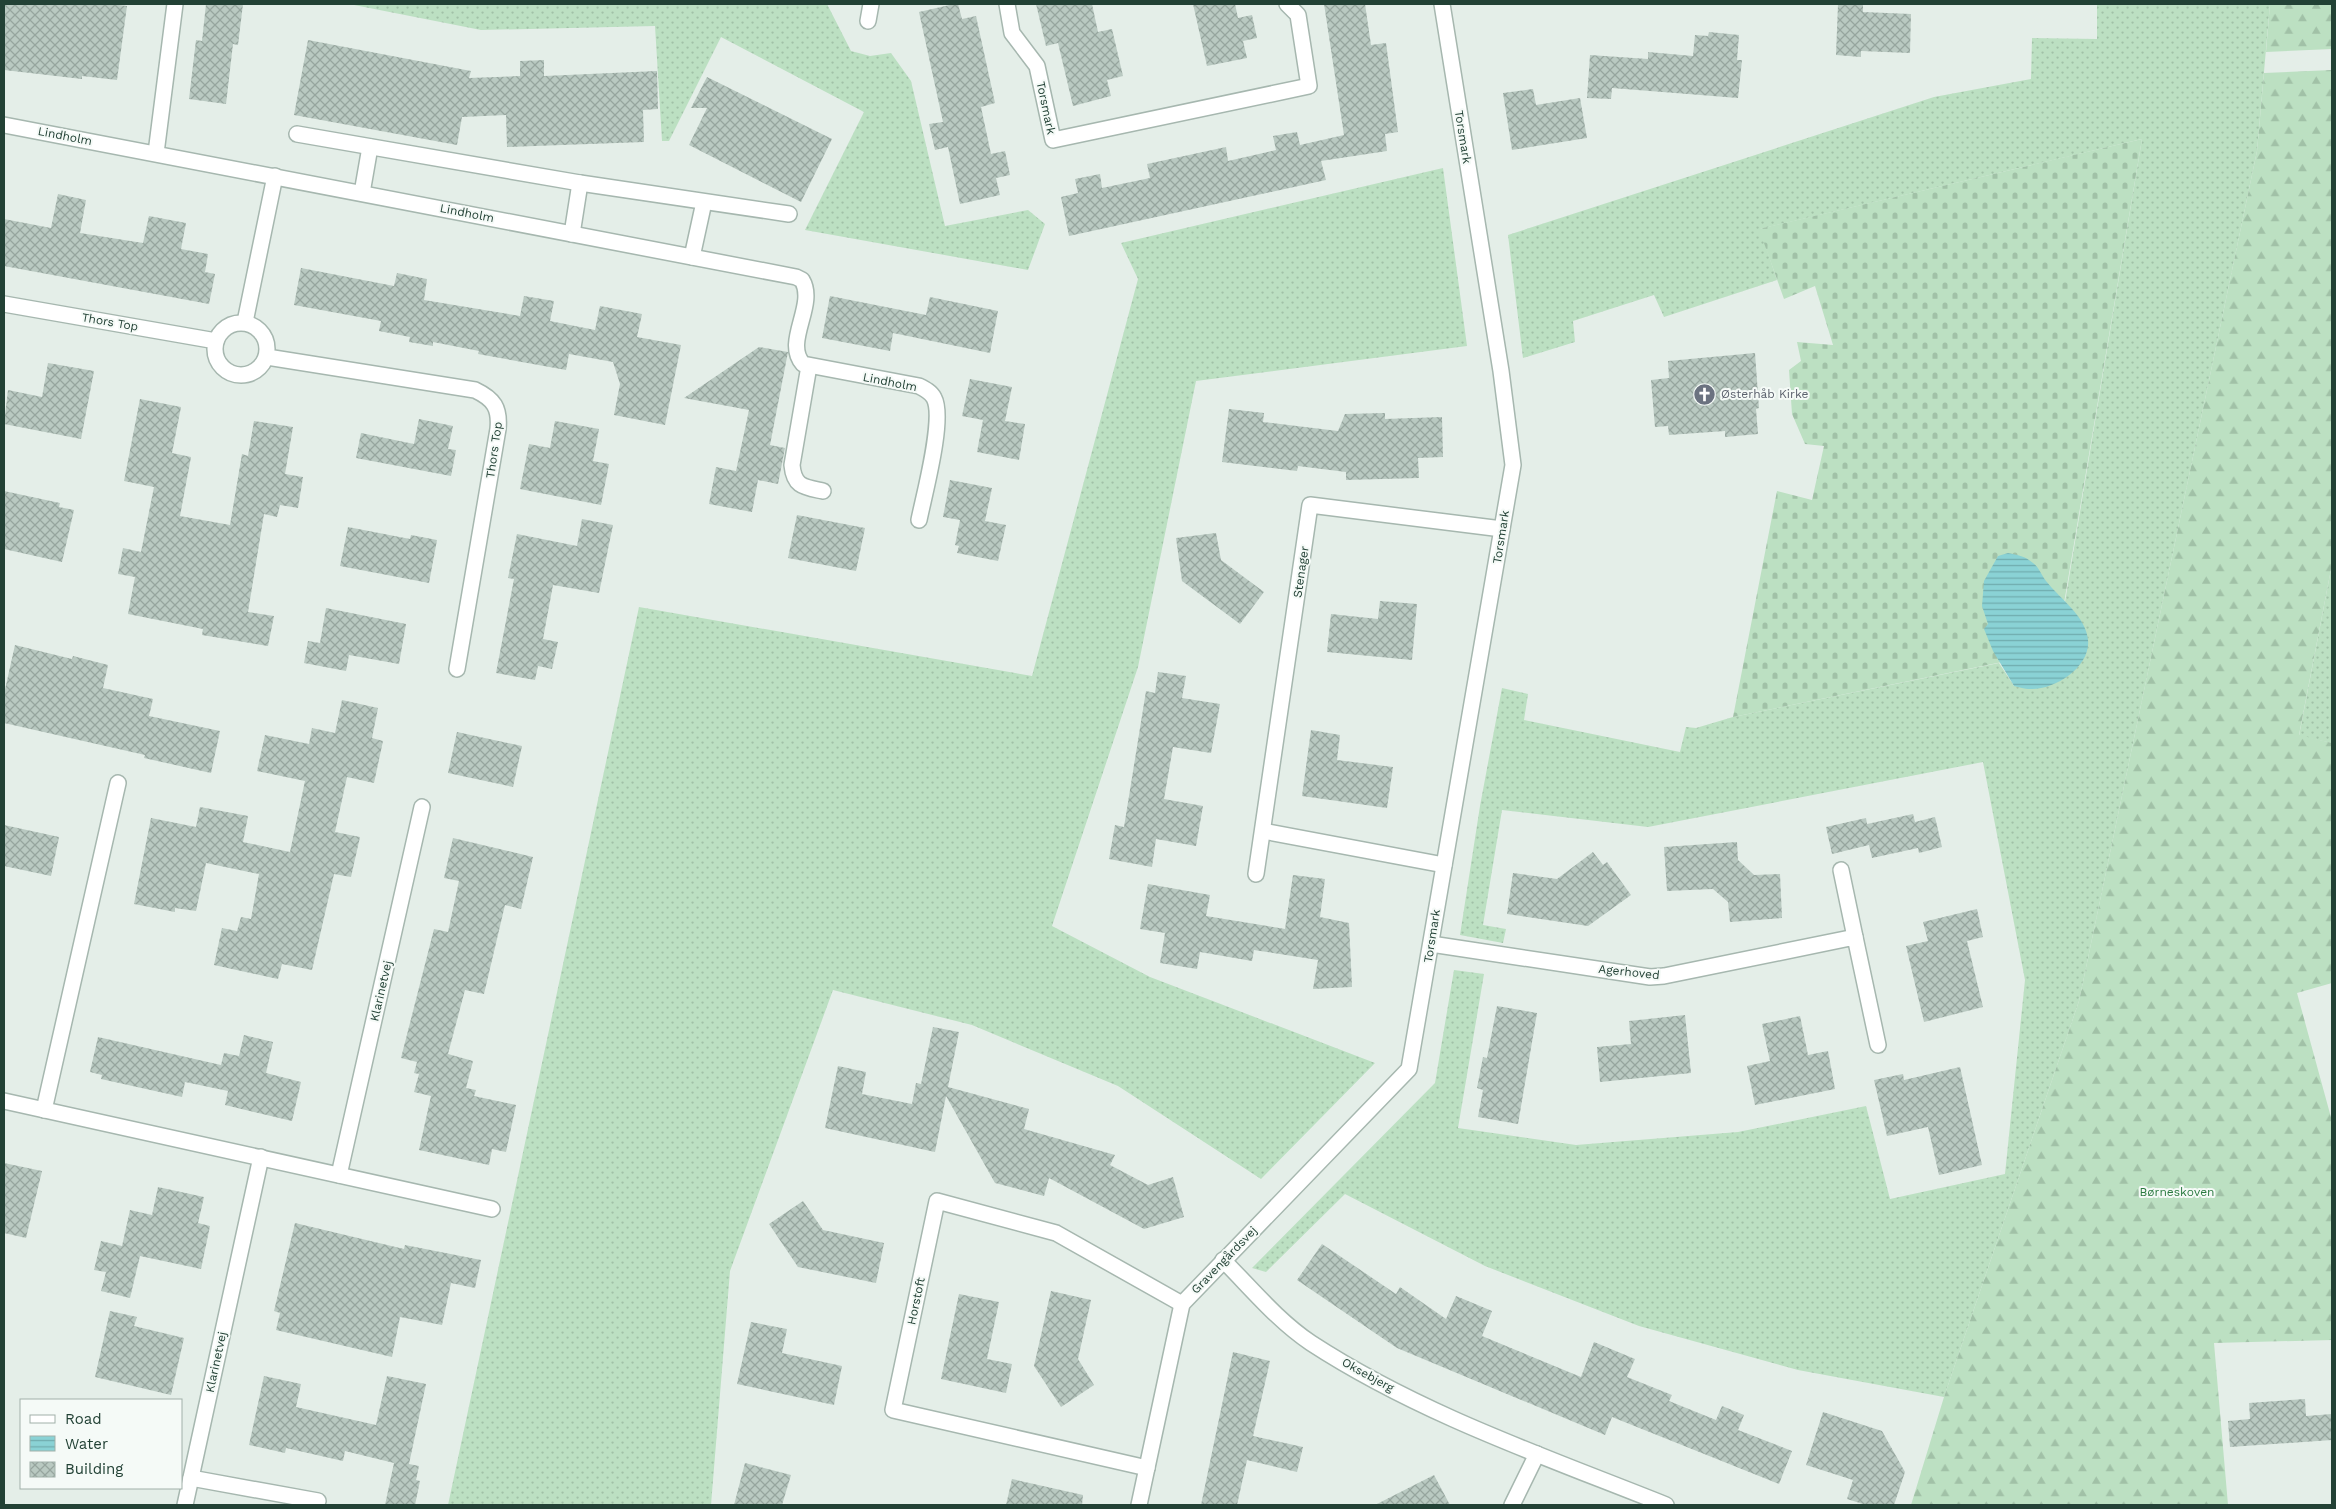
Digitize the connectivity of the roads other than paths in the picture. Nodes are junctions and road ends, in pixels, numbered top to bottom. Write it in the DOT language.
graph roads {
  1 [pos="175,4"];
  2 [pos="871,4"];
  3 [pos="1007,4"];
  4 [pos="1288,4"];
  5 [pos="1442,4"];
  6 [pos="868,21"];
  7 [pos="4,125"];
  8 [pos="297,134"];
  9 [pos="370,147"];
  10 [pos="156,153"];
  11 [pos="275,176"];
  12 [pos="580,183"];
  13 [pos="362,193"];
  14 [pos="704,202"];
  15 [pos="790,214"];
  16 [pos="572,234"];
  17 [pos="692,257"];
  18 [pos="4,304"];
  19 [pos="245,322"];
  20 [pos="216,341"];
  21 [pos="267,357"];
  22 [pos="809,366"];
  23 [pos="822,491"];
  24 [pos="919,520"];
  25 [pos="1502,529"];
  26 [pos="457,669"];
  27 [pos="118,783"];
  28 [pos="422,807"];
  29 [pos="1263,830"];
  30 [pos="1444,865"];
  31 [pos="1841,870"];
  32 [pos="1256,874"];
  33 [pos="1855,937"];
  34 [pos="1431,944"];
  35 [pos="1878,1045"];
  36 [pos="1409,1069"];
  37 [pos="4,1101"];
  38 [pos="44,1110"];
  39 [pos="261,1157"];
  40 [pos="340,1175"];
  41 [pos="492,1209"];
  42 [pos="1223,1260"];
  43 [pos="1182,1304"];
  44 [pos="1537,1454"];
  45 [pos="1147,1468"];
  46 [pos="191,1478"];
  47 [pos="318,1501"];
  48 [pos="184,1505"];
  49 [pos="1139,1505"];
  50 [pos="1512,1505"];
  51 [pos="1666,1505"];
  1 -- 10 [label="street"];
  2 -- 6 [label="street"];
  3 -- 4 [label="street, Torsmark"];
  5 -- 25 [label="street, Torsmark"];
  7 -- 10 [label="street, Lindholm"];
  8 -- 9 [label="street"];
  9 -- 12 [label="street"];
  9 -- 13 [label="street"];
  10 -- 11 [label="street, Lindholm"];
  11 -- 13 [label="street, Lindholm"];
  11 -- 19 [label="street"];
  12 -- 14 [label="street"];
  12 -- 16 [label="street"];
  13 -- 16 [label="street, Lindholm"];
  14 -- 15 [label="street"];
  14 -- 17 [label="street"];
  16 -- 17 [label="street, Lindholm"];
  17 -- 22 [label="street, Lindholm"];
  18 -- 20 [label="street, Thors Top"];
  19 -- 20 [label="street"];
  19 -- 21 [label="street"];
  20 -- 21 [label="street"];
  21 -- 26 [label="street, Thors Top"];
  22 -- 23 [label="street"];
  22 -- 24 [label="street, Lindholm"];
  25 -- 29 [label="street, Stenager"];
  25 -- 30 [label="street, Torsmark"];
  27 -- 38 [label="street"];
  28 -- 40 [label="street, Klarinetvej"];
  29 -- 30 [label="street"];
  29 -- 32 [label="street, Stenager"];
  30 -- 34 [label="street, Torsmark"];
  31 -- 33 [label="street"];
  33 -- 34 [label="street, Agerhoved"];
  33 -- 35 [label="street"];
  34 -- 36 [label="street, Torsmark"];
  36 -- 42 [label="street, Gravengårdsvej"];
  37 -- 38 [label="street"];
  38 -- 39 [label="street"];
  39 -- 40 [label="street"];
  39 -- 46 [label="street, Klarinetvej"];
  40 -- 41 [label="street"];
  42 -- 43 [label="street, Gravengårdsvej"];
  42 -- 44 [label="street, Oksebjerg"];
  43 -- 45 [label="street, Gravengårdsvej"];
  43 -- 45 [label="street, Horstoft"];
  44 -- 50 [label="street"];
  44 -- 51 [label="street, Oksebjerg"];
  45 -- 49 [label="street, Gravengårdsvej"];
  46 -- 47 [label="street"];
  46 -- 48 [label="street, Klarinetvej"];
}
